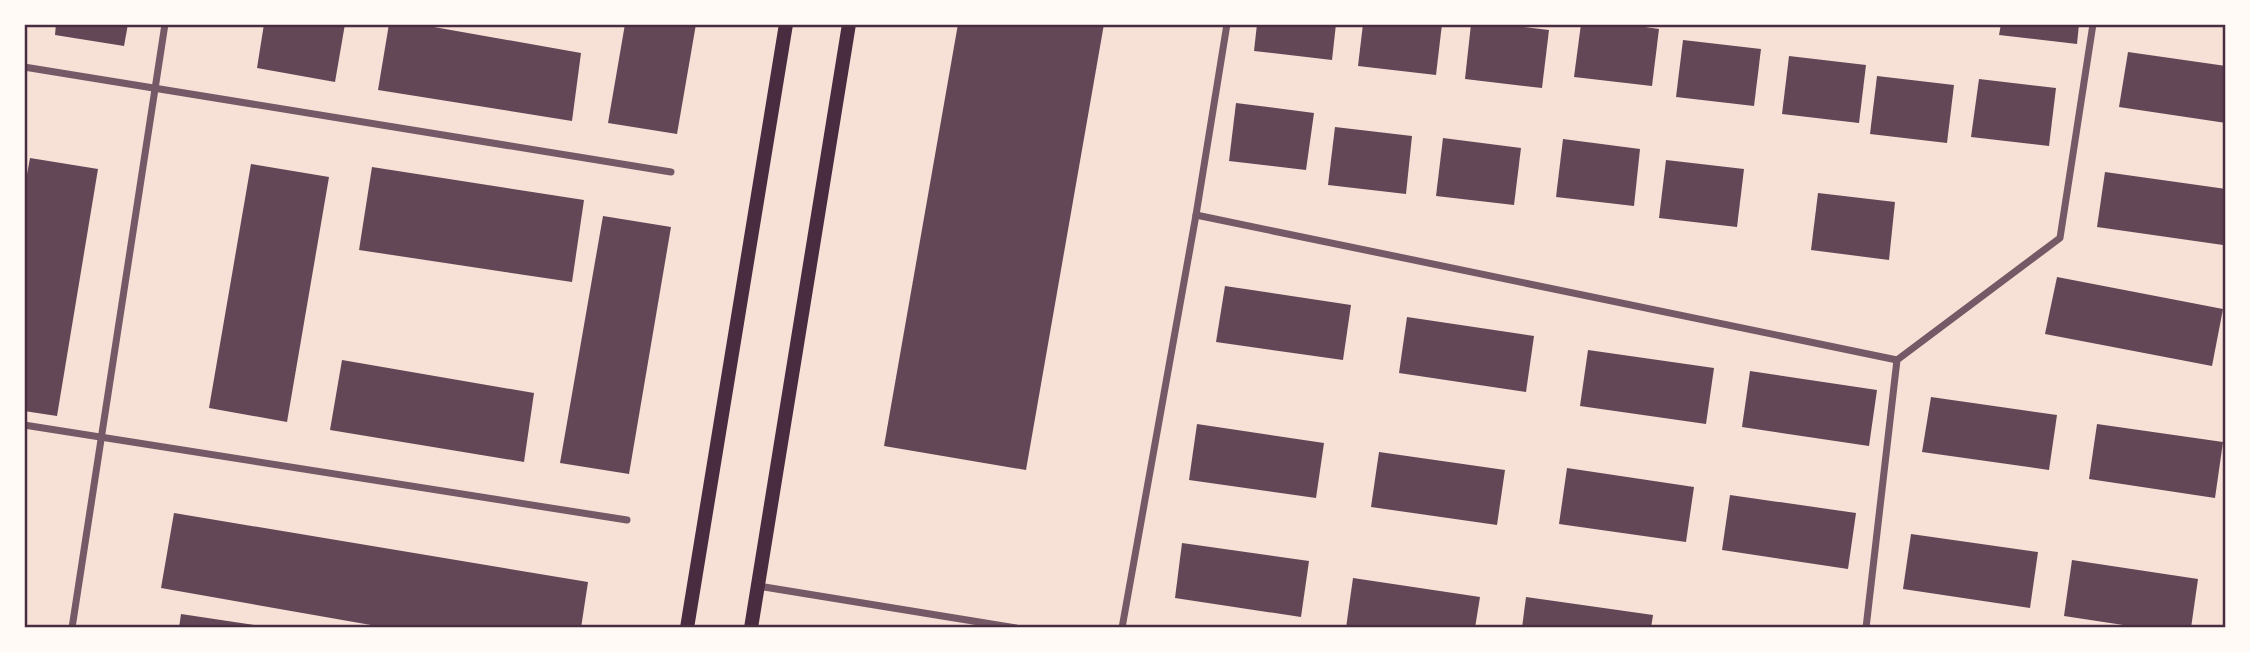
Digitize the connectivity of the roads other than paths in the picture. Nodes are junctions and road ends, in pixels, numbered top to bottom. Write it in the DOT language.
graph roads {
  1 [pos="165,24"];
  2 [pos="786,24"];
  3 [pos="849,24"];
  4 [pos="1227,24"];
  5 [pos="2093,24"];
  6 [pos="24,66"];
  7 [pos="155,88"];
  8 [pos="671,172"];
  9 [pos="1196,215"];
  10 [pos="1897,360"];
  11 [pos="24,425"];
  12 [pos="102,437"];
  13 [pos="627,520"];
  14 [pos="758,586"];
  15 [pos="72,628"];
  16 [pos="687,628"];
  17 [pos="751,628"];
  18 [pos="1016,628"];
  19 [pos="1122,628"];
  20 [pos="1866,628"];
  1 -- 7 [label="street"];
  2 -- 16 [label="main road"];
  3 -- 14 [label="main road"];
  4 -- 9 [label="street"];
  5 -- 10 [label="street"];
  6 -- 7 [label="street"];
  7 -- 8 [label="street"];
  7 -- 12 [label="street"];
  9 -- 10 [label="street"];
  9 -- 19 [label="street"];
  10 -- 20 [label="street"];
  11 -- 12 [label="street"];
  12 -- 13 [label="street"];
  12 -- 15 [label="street"];
  14 -- 17 [label="main road"];
  14 -- 18 [label="street"];
}
